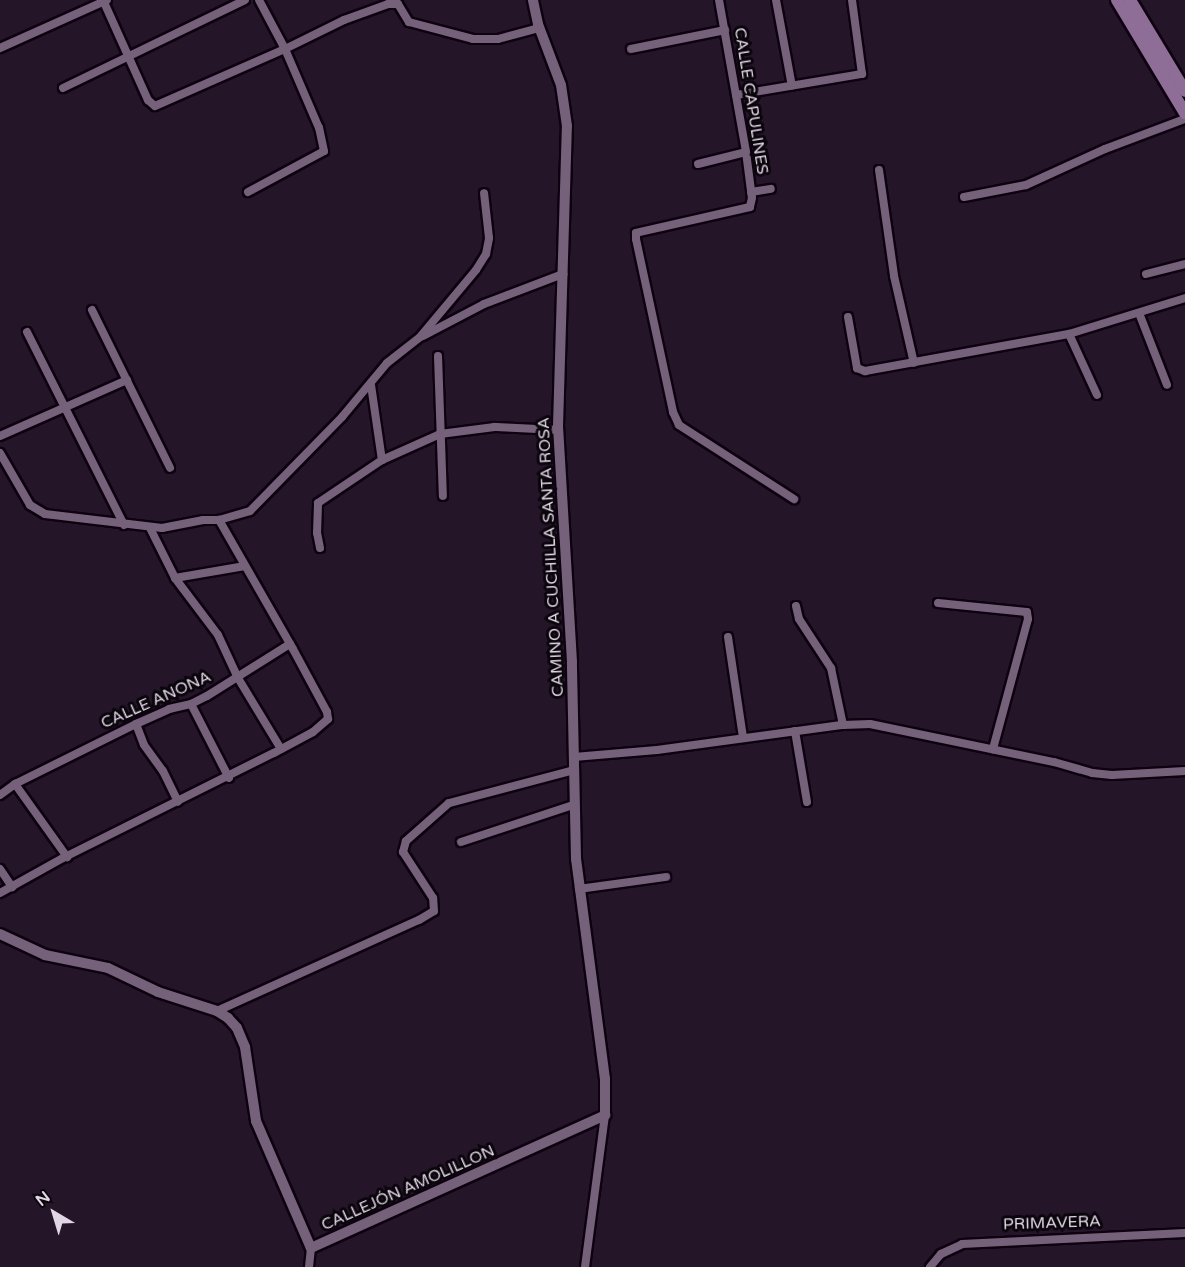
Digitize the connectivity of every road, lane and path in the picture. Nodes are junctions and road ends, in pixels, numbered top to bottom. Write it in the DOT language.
graph roads {
  1 [pos="105,0"];
  2 [pos="245,0"];
  3 [pos="259,0"];
  4 [pos="533,0"];
  5 [pos="719,0"];
  6 [pos="776,0"];
  7 [pos="852,0"];
  8 [pos="1117,0"];
  9 [pos="1130,0"];
  10 [pos="540,28"];
  11 [pos="725,30"];
  12 [pos="0,48"];
  13 [pos="285,49"];
  14 [pos="631,49"];
  15 [pos="128,57"];
  16 [pos="792,86"];
  17 [pos="63,88"];
  18 [pos="1185,92"];
  19 [pos="736,95"];
  20 [pos="1185,113"];
  21 [pos="1185,119"];
  22 [pos="746,152"];
  23 [pos="698,164"];
  24 [pos="879,170"];
  25 [pos="771,189"];
  26 [pos="248,192"];
  27 [pos="751,192"];
  28 [pos="484,193"];
  29 [pos="964,197"];
  30 [pos="1185,264"];
  31 [pos="563,274"];
  32 [pos="1146,274"];
  33 [pos="1185,298"];
  34 [pos="92,310"];
  35 [pos="1139,314"];
  36 [pos="848,317"];
  37 [pos="27,332"];
  38 [pos="1069,334"];
  39 [pos="420,337"];
  40 [pos="438,356"];
  41 [pos="914,363"];
  42 [pos="127,380"];
  43 [pos="372,385"];
  44 [pos="1167,386"];
  45 [pos="1097,395"];
  46 [pos="65,408"];
  47 [pos="559,430"];
  48 [pos="1,433"];
  49 [pos="440,434"];
  50 [pos="0,453"];
  51 [pos="382,460"];
  52 [pos="170,468"];
  53 [pos="443,496"];
  54 [pos="794,499"];
  55 [pos="219,520"];
  56 [pos="124,525"];
  57 [pos="150,528"];
  58 [pos="320,548"];
  59 [pos="245,566"];
  60 [pos="175,578"];
  61 [pos="938,603"];
  62 [pos="796,606"];
  63 [pos="728,638"];
  64 [pos="290,644"];
  65 [pos="238,678"];
  66 [pos="191,704"];
  67 [pos="136,724"];
  68 [pos="843,725"];
  69 [pos="795,731"];
  70 [pos="743,737"];
  71 [pos="281,749"];
  72 [pos="993,749"];
  73 [pos="574,757"];
  74 [pos="574,770"];
  75 [pos="1185,771"];
  76 [pos="229,778"];
  77 [pos="15,784"];
  78 [pos="0,795"];
  79 [pos="178,802"];
  80 [pos="807,802"];
  81 [pos="573,805"];
  82 [pos="461,842"];
  83 [pos="67,857"];
  84 [pos="0,869"];
  85 [pos="666,878"];
  86 [pos="12,887"];
  87 [pos="579,889"];
  88 [pos="0,893"];
  89 [pos="1,937"];
  90 [pos="217,1011"];
  91 [pos="605,1115"];
  92 [pos="1185,1233"];
  93 [pos="311,1248"];
  94 [pos="309,1267"];
  95 [pos="585,1267"];
  96 [pos="930,1267"];
  1 -- 12 [label="street"];
  1 -- 15 [label="street"];
  2 -- 15 [label="street"];
  3 -- 13 [label="street"];
  4 -- 10 [label="street, CAMINO A CUCHILLA SANTA ROSA"];
  5 -- 11 [label="street, CALLE CAPULINES"];
  6 -- 16 [label="street"];
  7 -- 16 [label="street"];
  8 -- 20 [label="main road"];
  9 -- 18 [label="main road"];
  10 -- 13 [label="street"];
  10 -- 31 [label="street, CAMINO A CUCHILLA SANTA ROSA"];
  11 -- 14 [label="street"];
  11 -- 19 [label="street, CALLE CAPULINES"];
  13 -- 15 [label="street"];
  13 -- 26 [label="street"];
  15 -- 17 [label="street"];
  16 -- 19 [label="street"];
  19 -- 22 [label="street, CALLE CAPULINES"];
  21 -- 29 [label="street"];
  22 -- 23 [label="street"];
  22 -- 27 [label="street, CALLE CAPULINES"];
  24 -- 41 [label="street"];
  25 -- 27 [label="street"];
  27 -- 54 [label="street, CALLE CAPULINES"];
  28 -- 39 [label="street"];
  30 -- 32 [label="street"];
  31 -- 39 [label="street"];
  31 -- 47 [label="street, CAMINO A CUCHILLA SANTA ROSA"];
  33 -- 35 [label="street"];
  34 -- 42 [label="street"];
  35 -- 38 [label="street"];
  35 -- 44 [label="street"];
  36 -- 41 [label="street"];
  37 -- 46 [label="street"];
  38 -- 41 [label="street"];
  38 -- 45 [label="street"];
  39 -- 43 [label="street"];
  40 -- 49 [label="street"];
  42 -- 46 [label="street"];
  42 -- 52 [label="street"];
  43 -- 51 [label="street"];
  43 -- 55 [label="street"];
  46 -- 48 [label="street"];
  46 -- 56 [label="street"];
  47 -- 49 [label="street"];
  47 -- 73 [label="street, CAMINO A CUCHILLA SANTA ROSA"];
  49 -- 51 [label="street"];
  49 -- 53 [label="street"];
  50 -- 56 [label="street"];
  51 -- 58 [label="street"];
  55 -- 57 [label="street"];
  55 -- 59 [label="street"];
  56 -- 57 [label="street"];
  57 -- 60 [label="street"];
  59 -- 60 [label="street"];
  59 -- 64 [label="street"];
  60 -- 65 [label="street"];
  61 -- 72 [label="street"];
  62 -- 68 [label="street"];
  63 -- 70 [label="street"];
  64 -- 65 [label="street, CALLE ANONA"];
  64 -- 71 [label="street"];
  65 -- 66 [label="street, CALLE ANONA"];
  65 -- 71 [label="street"];
  66 -- 67 [label="street, CALLE ANONA"];
  66 -- 76 [label="street"];
  67 -- 77 [label="street, CALLE ANONA"];
  67 -- 79 [label="street"];
  68 -- 69 [label="street"];
  68 -- 72 [label="street"];
  69 -- 70 [label="street"];
  69 -- 80 [label="street"];
  70 -- 73 [label="street"];
  71 -- 76 [label="street"];
  72 -- 75 [label="street"];
  73 -- 74 [label="street, CAMINO A CUCHILLA SANTA ROSA"];
  74 -- 81 [label="street, CAMINO A CUCHILLA SANTA ROSA"];
  74 -- 90 [label="street"];
  76 -- 79 [label="street"];
  77 -- 78 [label="street, CALLE ANONA"];
  77 -- 83 [label="street"];
  79 -- 83 [label="street"];
  81 -- 82 [label="street"];
  81 -- 87 [label="street, CAMINO A CUCHILLA SANTA ROSA"];
  83 -- 86 [label="street"];
  84 -- 86 [label="street"];
  85 -- 87 [label="street"];
  86 -- 88 [label="street"];
  87 -- 91 [label="street, CAMINO A CUCHILLA SANTA ROSA"];
  89 -- 90 [label="street, CALLEJÓN AMOLILLON"];
  90 -- 93 [label="street, CALLEJÓN AMOLILLON"];
  91 -- 93 [label="street, CALLEJÓN AMOLILLON"];
  91 -- 95 [label="street"];
  92 -- 96 [label="street, PRIMAVERA"];
  93 -- 94 [label="street"];
}
